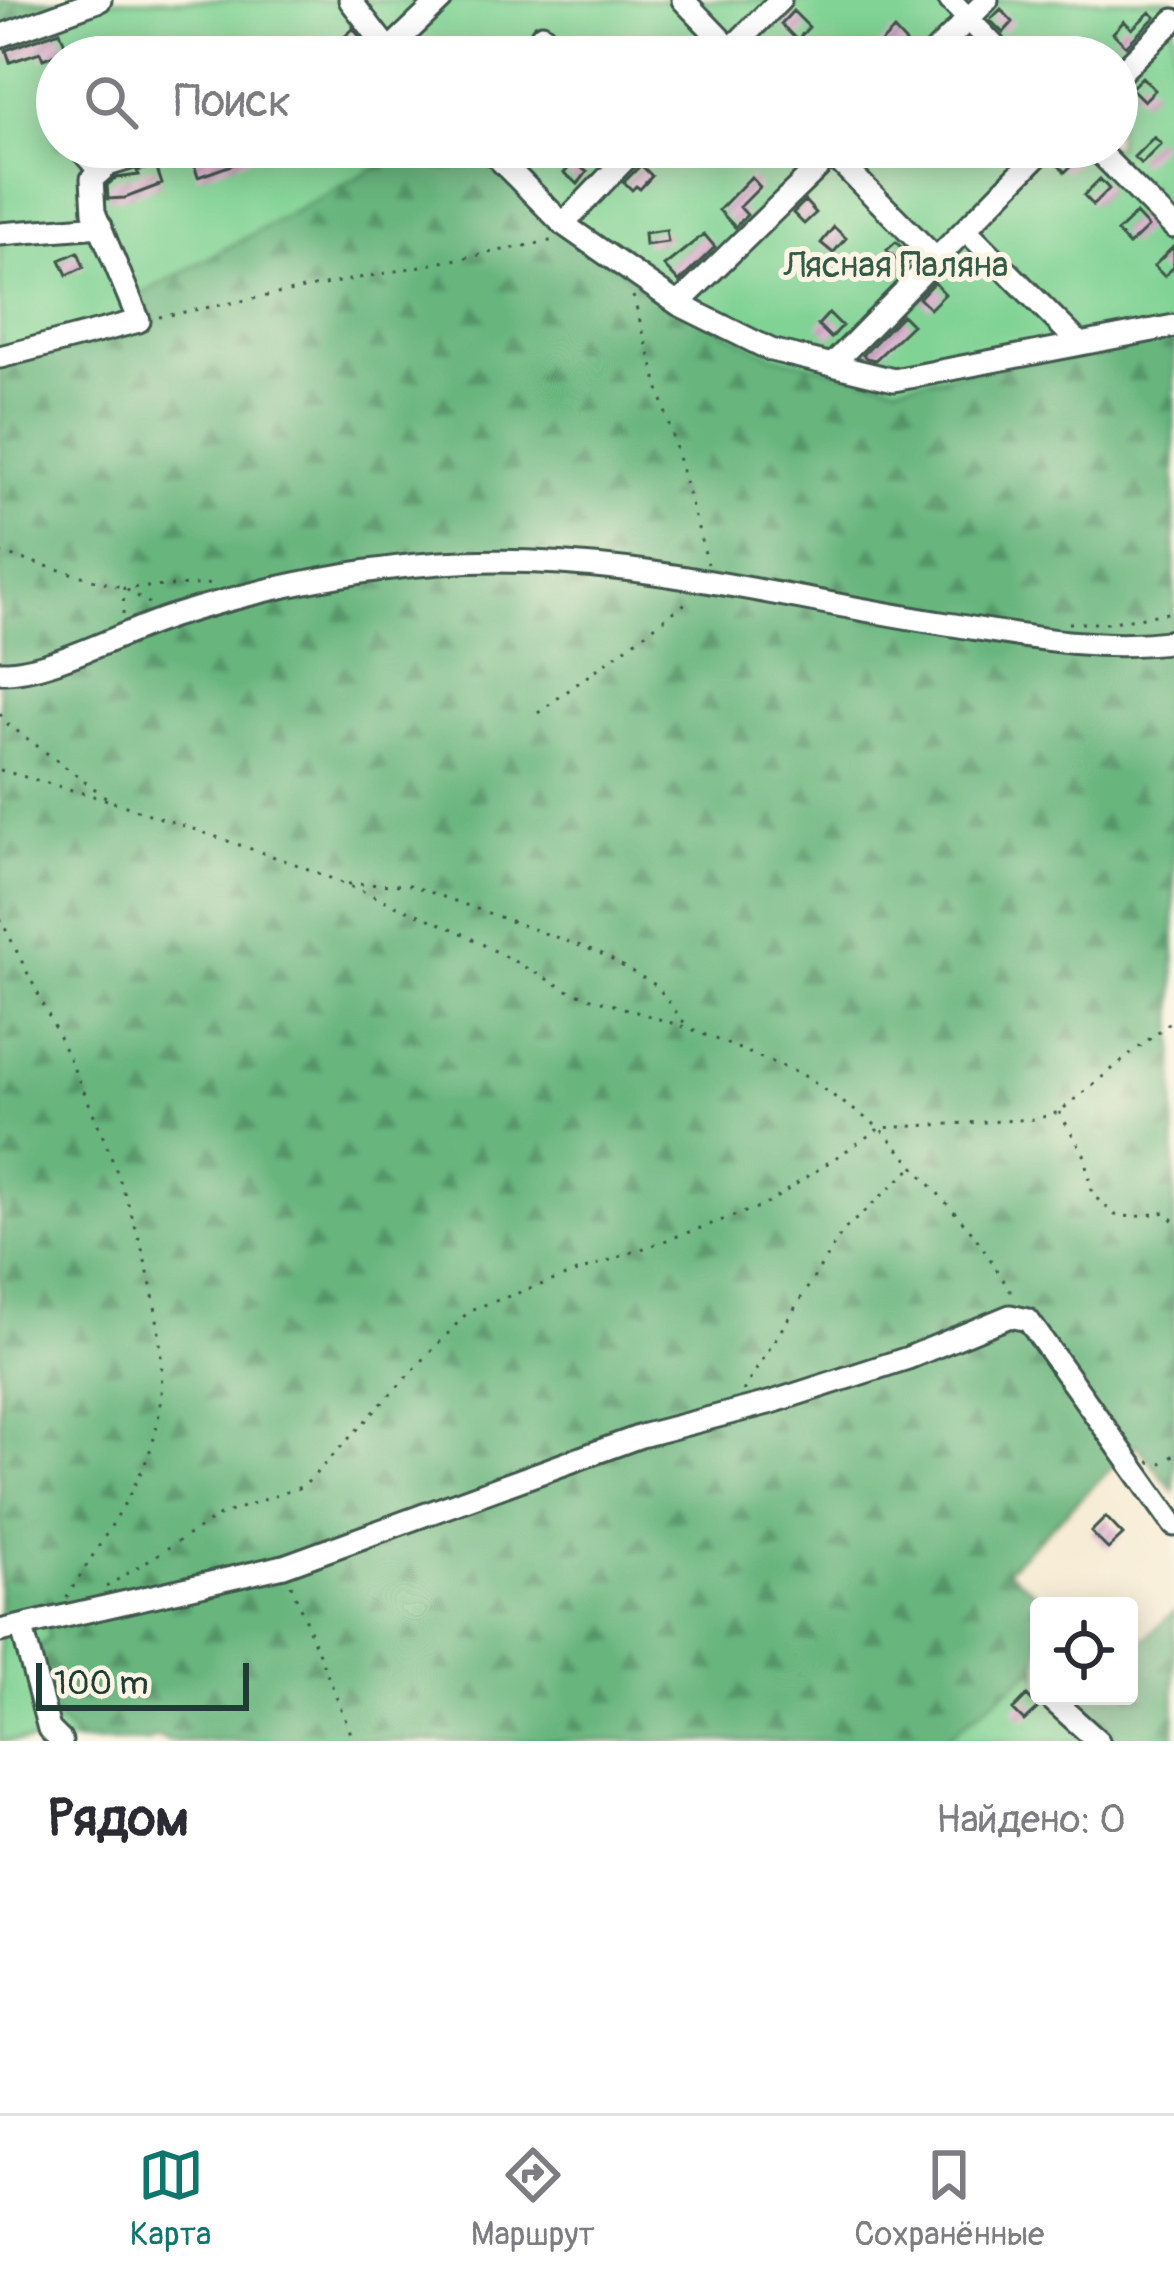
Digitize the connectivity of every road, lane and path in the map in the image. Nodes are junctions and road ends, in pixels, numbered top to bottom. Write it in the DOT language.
graph roads {
  1 [pos="100,0"];
  2 [pos="350,0"];
  3 [pos="441,0"];
  4 [pos="683,0"];
  5 [pos="780,0"];
  6 [pos="950,0"];
  7 [pos="987,0"];
  8 [pos="968,20"];
  9 [pos="1174,20"];
  10 [pos="0,36"];
  11 [pos="378,36"];
  12 [pos="403,36"];
  13 [pos="715,36"];
  14 [pos="747,36"];
  15 [pos="952,36"];
  16 [pos="984,36"];
  17 [pos="1138,55"];
  18 [pos="105,168"];
  19 [pos="508,168"];
  20 [pos="617,168"];
  21 [pos="813,168"];
  22 [pos="850,168"];
  23 [pos="1026,168"];
  24 [pos="1115,168"];
  25 [pos="99,170"];
  26 [pos="563,224"];
  27 [pos="101,226"];
  28 [pos="1174,227"];
  29 [pos="966,230"];
  30 [pos="0,234"];
  31 [pos="568,250"];
  32 [pos="936,259"];
  33 [pos="652,304"];
  34 [pos="678,304"];
  35 [pos="139,321"];
  36 [pos="1174,326"];
  37 [pos="1079,343"];
  38 [pos="0,357"];
  39 [pos="833,364"];
  40 [pos="0,553"];
  41 [pos="712,578"];
  42 [pos="171,616"];
  43 [pos="1174,640"];
  44 [pos="0,671"];
  45 [pos="538,713"];
  46 [pos="0,714"];
  47 [pos="0,770"];
  48 [pos="111,800"];
  49 [pos="343,884"];
  50 [pos="0,918"];
  51 [pos="1174,1018"];
  52 [pos="688,1028"];
  53 [pos="1060,1112"];
  54 [pos="880,1127"];
  55 [pos="914,1166"];
  56 [pos="1174,1222"];
  57 [pos="1028,1320"];
  58 [pos="730,1413"];
  59 [pos="1174,1525"];
  60 [pos="284,1566"];
  61 [pos="90,1597"];
  62 [pos="53,1621"];
  63 [pos="11,1629"];
  64 [pos="1058,1705"];
  65 [pos="62,1741"];
  66 [pos="354,1741"];
  67 [pos="1098,1741"];
  1 -- 10 [label="street"];
  2 -- 11 [label="street"];
  3 -- 12 [label="street"];
  4 -- 13 [label="street"];
  5 -- 14 [label="street"];
  6 -- 8 [label="street"];
  7 -- 8 [label="street"];
  8 -- 15 [label="street"];
  8 -- 16 [label="street"];
  9 -- 17 [label="street"];
  18 -- 25 [label="street"];
  19 -- 26 [label="street"];
  20 -- 26 [label="street"];
  21 -- 34 [label="street"];
  22 -- 32 [label="street"];
  23 -- 29 [label="street"];
  24 -- 28 [label="street"];
  25 -- 27 [label="street"];
  26 -- 34 [label="street"];
  27 -- 30 [label="street"];
  27 -- 35 [label="street"];
  29 -- 32 [label="street"];
  29 -- 37 [label="street"];
  31 -- 35 [label="path"];
  32 -- 39 [label="street"];
  33 -- 41 [label="path"];
  34 -- 39 [label="street"];
  35 -- 38 [label="street"];
  36 -- 37 [label="street"];
  37 -- 39 [label="street"];
  40 -- 42 [label="path"];
  41 -- 42 [label="street"];
  41 -- 43 [label="street"];
  41 -- 45 [label="path"];
  42 -- 44 [label="street"];
  46 -- 48 [label="path"];
  47 -- 48 [label="path"];
  48 -- 49 [label="path"];
  49 -- 52 [label="path"];
  49 -- 52 [label="path"];
  50 -- 62 [label="path"];
  51 -- 53 [label="path"];
  52 -- 54 [label="path"];
  53 -- 54 [label="path"];
  53 -- 56 [label="path"];
  54 -- 55 [label="path"];
  54 -- 61 [label="path"];
  55 -- 57 [label="path"];
  55 -- 58 [label="path"];
  57 -- 58 [label="street"];
  57 -- 59 [label="street"];
  58 -- 60 [label="street"];
  60 -- 62 [label="street"];
  60 -- 66 [label="path"];
  62 -- 63 [label="street"];
  63 -- 65 [label="street"];
  64 -- 67 [label="street"];
}
